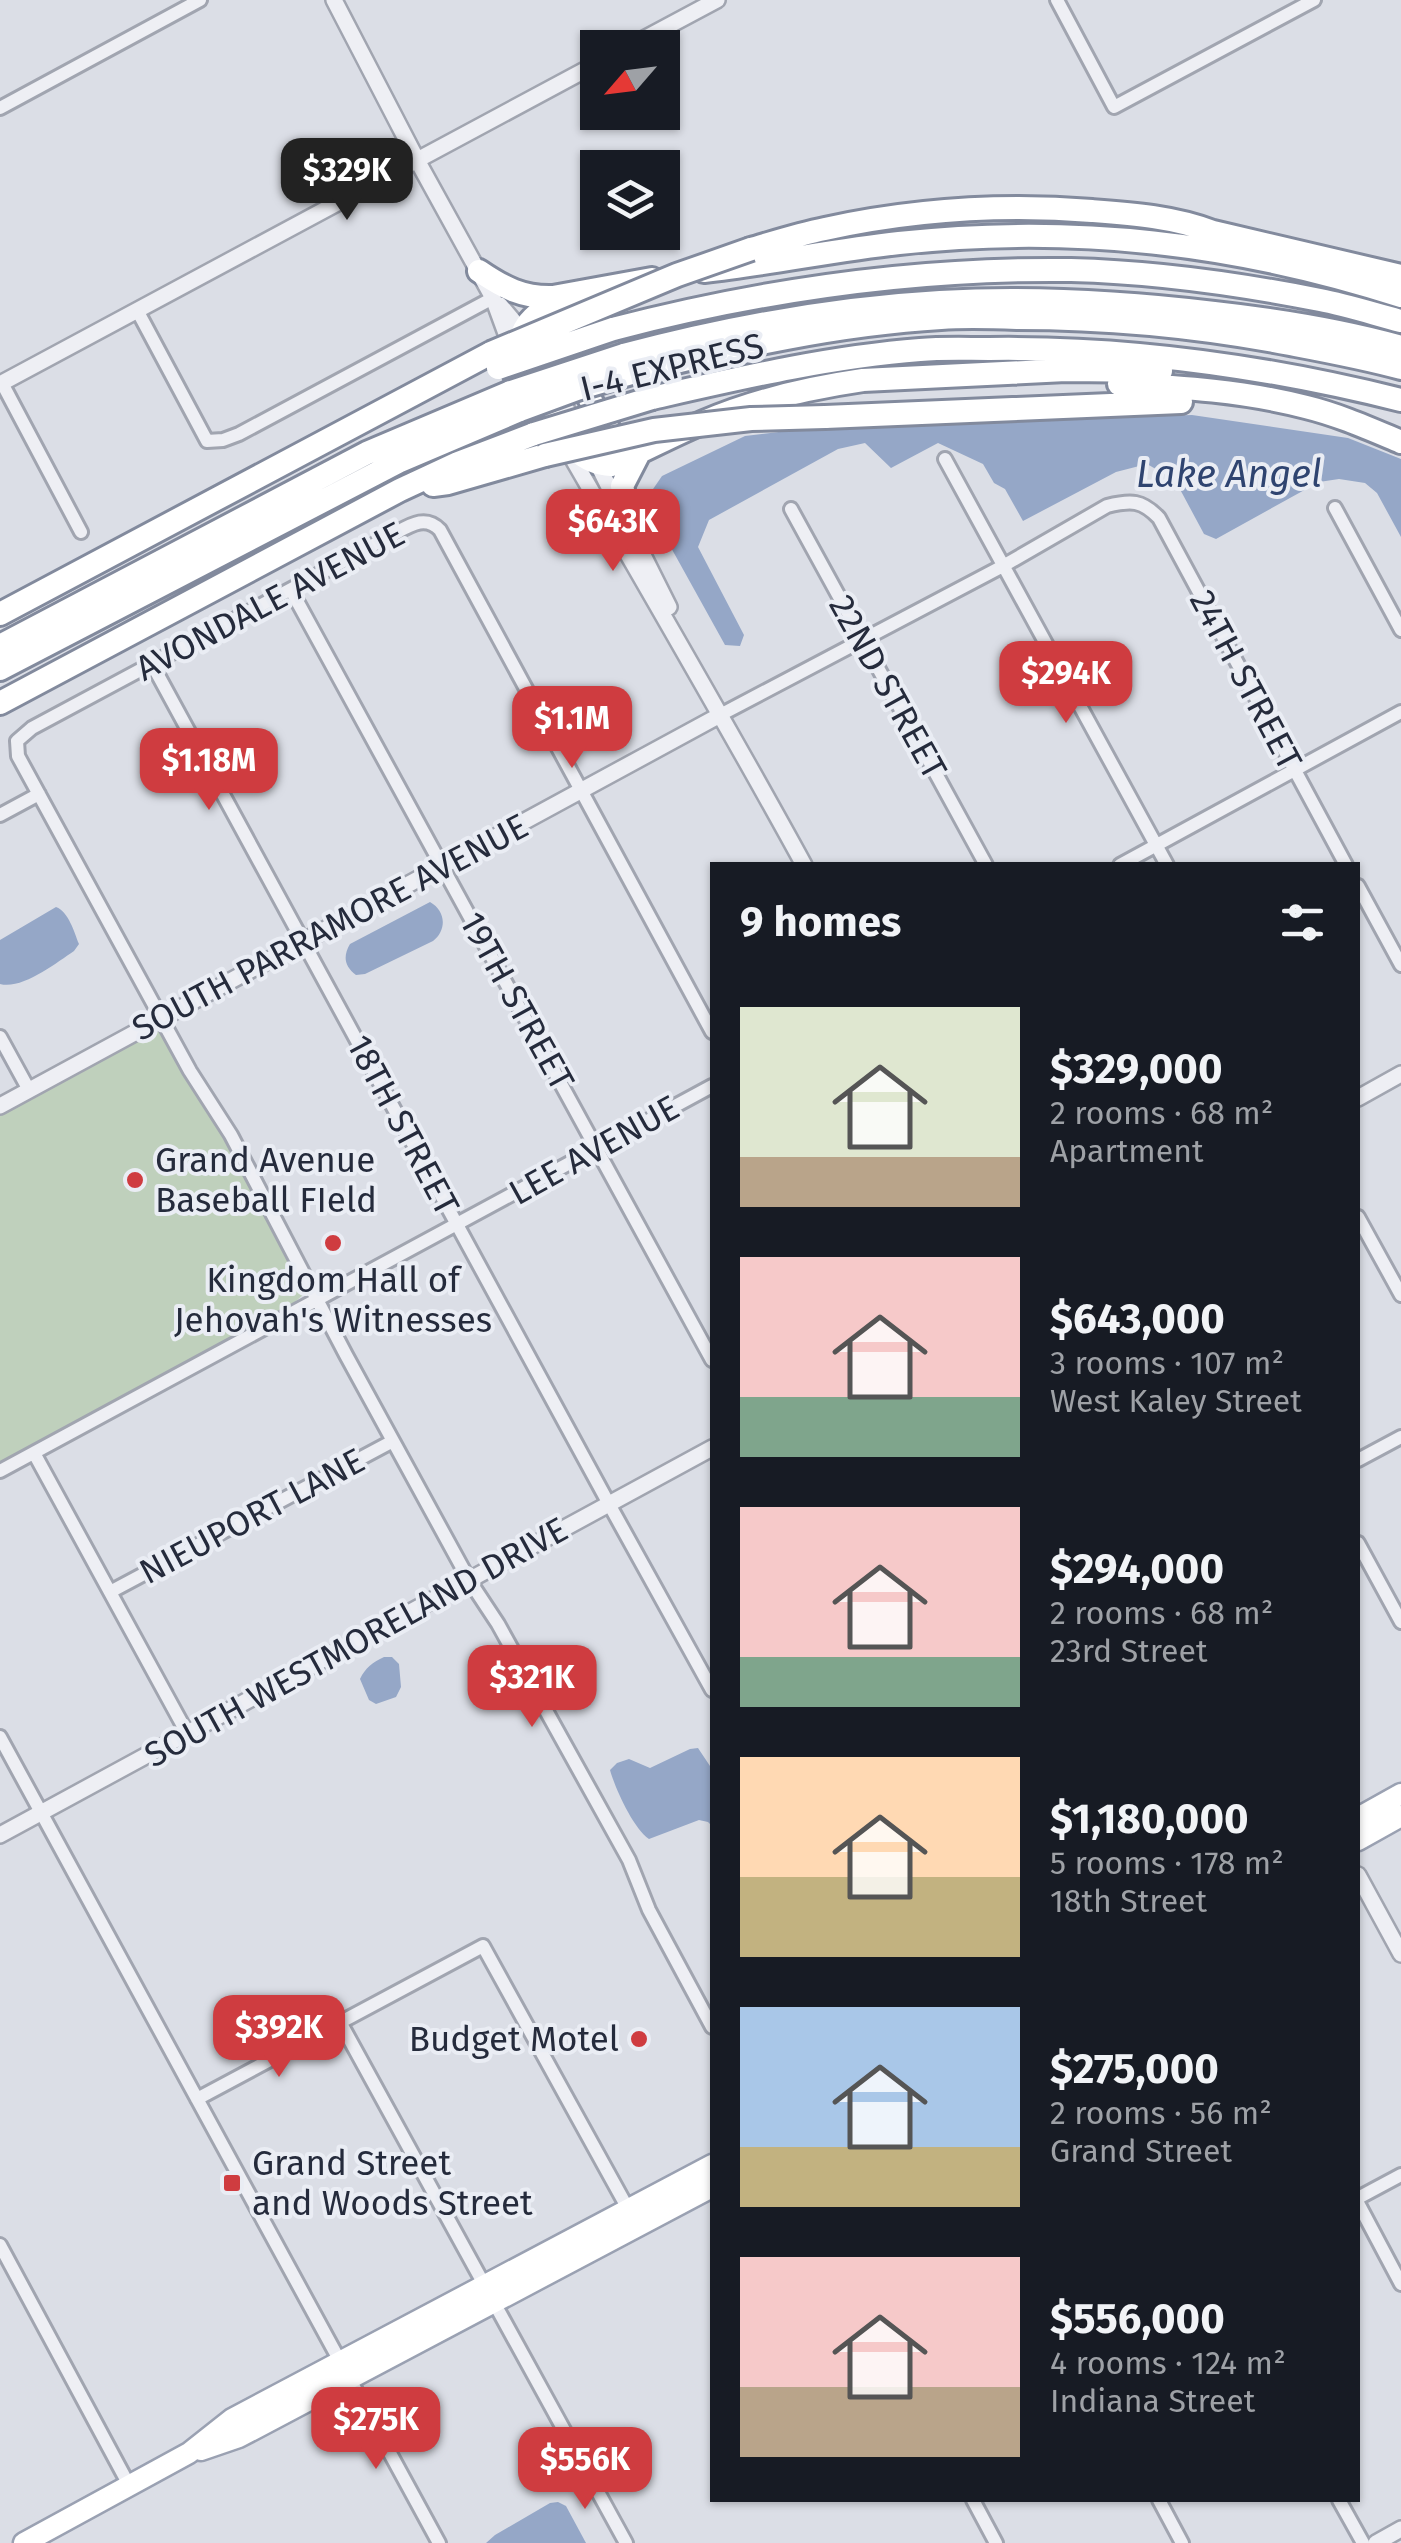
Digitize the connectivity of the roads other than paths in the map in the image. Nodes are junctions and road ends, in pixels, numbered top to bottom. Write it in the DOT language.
graph roads {
  1 [pos="200,0"];
  2 [pos="334,0"];
  3 [pos="716,0"];
  4 [pos="1058,0"];
  5 [pos="1314,0"];
  6 [pos="660,30"];
  7 [pos="580,72"];
  8 [pos="0,108"];
  9 [pos="417,160"];
  10 [pos="1213,232"];
  11 [pos="808,255"];
  12 [pos="748,258"];
  13 [pos="479,271"];
  14 [pos="1401,276"];
  15 [pos="1401,296"];
  16 [pos="493,298"];
  17 [pos="580,302"];
  18 [pos="137,310"];
  19 [pos="1401,321"];
  20 [pos="522,331"];
  21 [pos="1401,346"];
  22 [pos="503,361"];
  23 [pos="630,364"];
  24 [pos="1249,366"];
  25 [pos="1401,368"];
  26 [pos="1,384"];
  27 [pos="1401,400"];
  28 [pos="516,401"];
  29 [pos="545,410"];
  30 [pos="732,411"];
  31 [pos="669,438"];
  32 [pos="1401,442"];
  33 [pos="540,444"];
  34 [pos="639,453"];
  35 [pos="946,459"];
  36 [pos="598,465"];
  37 [pos="1138,503"];
  38 [pos="1334,508"];
  39 [pos="790,509"];
  40 [pos="632,531"];
  41 [pos="81,532"];
  42 [pos="1003,566"];
  43 [pos="292,590"];
  44 [pos="0,614"];
  45 [pos="1401,630"];
  46 [pos="862,640"];
  47 [pos="0,646"];
  48 [pos="152,664"];
  49 [pos="0,669"];
  50 [pos="0,703"];
  51 [pos="1401,712"];
  52 [pos="722,714"];
  53 [pos="1294,770"];
  54 [pos="582,792"];
  55 [pos="39,794"];
  56 [pos="0,815"];
  57 [pos="1156,845"];
  58 [pos="802,862"];
  59 [pos="984,862"];
  60 [pos="1125,862"];
  61 [pos="1165,862"];
  62 [pos="1344,862"];
  63 [pos="442,865"];
  64 [pos="1360,890"];
  65 [pos="304,942"];
  66 [pos="1401,966"];
  67 [pos="162,1018"];
  68 [pos="710,1028"];
  69 [pos="0,1038"];
  70 [pos="1401,1074"];
  71 [pos="710,1087"];
  72 [pos="29,1090"];
  73 [pos="1360,1097"];
  74 [pos="0,1106"];
  75 [pos="597,1149"];
  76 [pos="1360,1221"];
  77 [pos="458,1224"];
  78 [pos="1401,1295"];
  79 [pos="318,1299"];
  80 [pos="710,1356"];
  81 [pos="1401,1437"];
  82 [pos="393,1441"];
  83 [pos="710,1449"];
  84 [pos="34,1453"];
  85 [pos="1360,1459"];
  86 [pos="0,1471"];
  87 [pos="608,1504"];
  88 [pos="1360,1547"];
  89 [pos="469,1580"];
  90 [pos="110,1592"];
  91 [pos="1401,1622"];
  92 [pos="710,1686"];
  93 [pos="187,1733"];
  94 [pos="0,1737"];
  95 [pos="1401,1794"];
  96 [pos="40,1814"];
  97 [pos="1401,1816"];
  98 [pos="1360,1817"];
  99 [pos="0,1836"];
  100 [pos="1360,1839"];
  101 [pos="1360,1879"];
  102 [pos="1401,1954"];
  103 [pos="340,2022"];
  104 [pos="710,2023"];
  105 [pos="197,2100"];
  106 [pos="710,2166"];
  107 [pos="1401,2175"];
  108 [pos="710,2188"];
  109 [pos="1360,2200"];
  110 [pos="1360,2205"];
  111 [pos="633,2218"];
  112 [pos="0,2245"];
  113 [pos="1401,2284"];
  114 [pos="489,2293"];
  115 [pos="346,2371"];
  116 [pos="129,2485"];
  117 [pos="974,2502"];
  118 [pos="1160,2502"];
  119 [pos="1341,2502"];
  120 [pos="1401,2529"];
  121 [pos="24,2543"];
  122 [pos="440,2543"];
  123 [pos="626,2543"];
  124 [pos="996,2543"];
  125 [pos="1182,2543"];
  126 [pos="1363,2543"];
  127 [pos="1376,2543"];
  1 -- 8 [label="street"];
  2 -- 9 [label="street"];
  3 -- 6 [label="street"];
  4 -- 5 [label="street"];
  7 -- 9 [label="street"];
  9 -- 13 [label="street"];
  9 -- 18 [label="street"];
  10 -- 11 [label="highway"];
  10 -- 12 [label="highway"];
  10 -- 14 [label="highway"];
  11 -- 12 [label="highway"];
  11 -- 15 [label="highway"];
  12 -- 13 [label="highway"];
  12 -- 17 [label="highway"];
  12 -- 22 [label="highway, bridge"];
  13 -- 16 [label="street"];
  16 -- 18 [label="street"];
  16 -- 20 [label="street"];
  16 -- 22 [label="street"];
  17 -- 20 [label="highway"];
  17 -- 31 [label="highway"];
  18 -- 26 [label="street"];
  19 -- 22 [label="highway, bridge"];
  20 -- 22 [label="highway"];
  20 -- 36 [label="street"];
  21 -- 23 [label="highway, I-4 EXPRESS"];
  22 -- 29 [label="street"];
  22 -- 44 [label="highway"];
  23 -- 25 [label="highway, I-4 EXPRESS"];
  23 -- 28 [label="highway, I-4 EXPRESS, bridge"];
  24 -- 27 [label="highway"];
  24 -- 30 [label="highway"];
  24 -- 33 [label="highway, bridge"];
  26 -- 41 [label="street"];
  28 -- 47 [label="highway, I-4 EXPRESS"];
  28 -- 49 [label="highway, I-4 EXPRESS"];
  29 -- 36 [label="highway"];
  29 -- 52 [label="street"];
  30 -- 31 [label="highway"];
  30 -- 32 [label="highway"];
  31 -- 34 [label="highway"];
  32 -- 33 [label="highway, bridge"];
  33 -- 50 [label="highway"];
  34 -- 36 [label="highway"];
  34 -- 40 [label="highway"];
  35 -- 42 [label="street"];
  36 -- 40 [label="street"];
  37 -- 42 [label="street, SOUTH PARRAMORE AVENUE"];
  37 -- 53 [label="street, 24TH STREET"];
  38 -- 45 [label="street"];
  39 -- 46 [label="street, 22ND STREET"];
  40 -- 52 [label="street"];
  42 -- 46 [label="street, SOUTH PARRAMORE AVENUE"];
  42 -- 57 [label="street"];
  43 -- 48 [label="street, AVONDALE AVENUE"];
  43 -- 54 [label="street, AVONDALE AVENUE"];
  43 -- 63 [label="street, 19TH STREET"];
  46 -- 52 [label="street, SOUTH PARRAMORE AVENUE"];
  46 -- 59 [label="street, 22ND STREET"];
  48 -- 55 [label="street, AVONDALE AVENUE"];
  48 -- 65 [label="street, 18TH STREET"];
  51 -- 53 [label="street"];
  52 -- 54 [label="street, SOUTH PARRAMORE AVENUE"];
  52 -- 58 [label="street"];
  53 -- 57 [label="street"];
  53 -- 62 [label="street, 24TH STREET"];
  54 -- 63 [label="street, SOUTH PARRAMORE AVENUE"];
  54 -- 68 [label="street"];
  55 -- 56 [label="street"];
  55 -- 67 [label="street"];
  57 -- 60 [label="street"];
  57 -- 61 [label="street"];
  63 -- 65 [label="street, SOUTH PARRAMORE AVENUE"];
  63 -- 75 [label="street, 19TH STREET"];
  64 -- 66 [label="street"];
  65 -- 67 [label="street, SOUTH PARRAMORE AVENUE"];
  65 -- 77 [label="street, 18TH STREET"];
  67 -- 72 [label="street, SOUTH PARRAMORE AVENUE"];
  67 -- 79 [label="street"];
  69 -- 72 [label="street"];
  70 -- 73 [label="street"];
  71 -- 75 [label="street, LEE AVENUE"];
  72 -- 74 [label="street, SOUTH PARRAMORE AVENUE"];
  75 -- 77 [label="street, LEE AVENUE"];
  75 -- 80 [label="street, 19TH STREET"];
  76 -- 78 [label="street"];
  77 -- 79 [label="street, LEE AVENUE"];
  77 -- 87 [label="street, 18TH STREET"];
  79 -- 82 [label="street"];
  79 -- 84 [label="street, LEE AVENUE"];
  81 -- 85 [label="street"];
  82 -- 89 [label="street"];
  82 -- 90 [label="street, NIEUPORT LANE"];
  83 -- 87 [label="street, SOUTH WESTMORELAND DRIVE"];
  84 -- 86 [label="street, LEE AVENUE"];
  84 -- 90 [label="street"];
  87 -- 89 [label="street, SOUTH WESTMORELAND DRIVE"];
  87 -- 92 [label="street, 18TH STREET"];
  88 -- 91 [label="street"];
  89 -- 93 [label="street, SOUTH WESTMORELAND DRIVE"];
  89 -- 104 [label="street"];
  90 -- 93 [label="street"];
  93 -- 96 [label="street, SOUTH WESTMORELAND DRIVE"];
  94 -- 96 [label="street"];
  95 -- 98 [label="main road"];
  96 -- 99 [label="street, SOUTH WESTMORELAND DRIVE"];
  96 -- 105 [label="street"];
  97 -- 100 [label="main road"];
  101 -- 102 [label="street"];
  103 -- 105 [label="street"];
  103 -- 111 [label="street"];
  103 -- 114 [label="street"];
  105 -- 115 [label="street"];
  106 -- 111 [label="main road"];
  107 -- 109 [label="street"];
  108 -- 111 [label="main road"];
  110 -- 113 [label="street"];
  111 -- 114 [label="main road"];
  112 -- 116 [label="street"];
  114 -- 115 [label="main road"];
  114 -- 123 [label="street"];
  115 -- 116 [label="main road"];
  115 -- 122 [label="street"];
  116 -- 121 [label="main road"];
  117 -- 124 [label="street"];
  118 -- 125 [label="street"];
  119 -- 126 [label="street"];
  120 -- 127 [label="street"];
}
